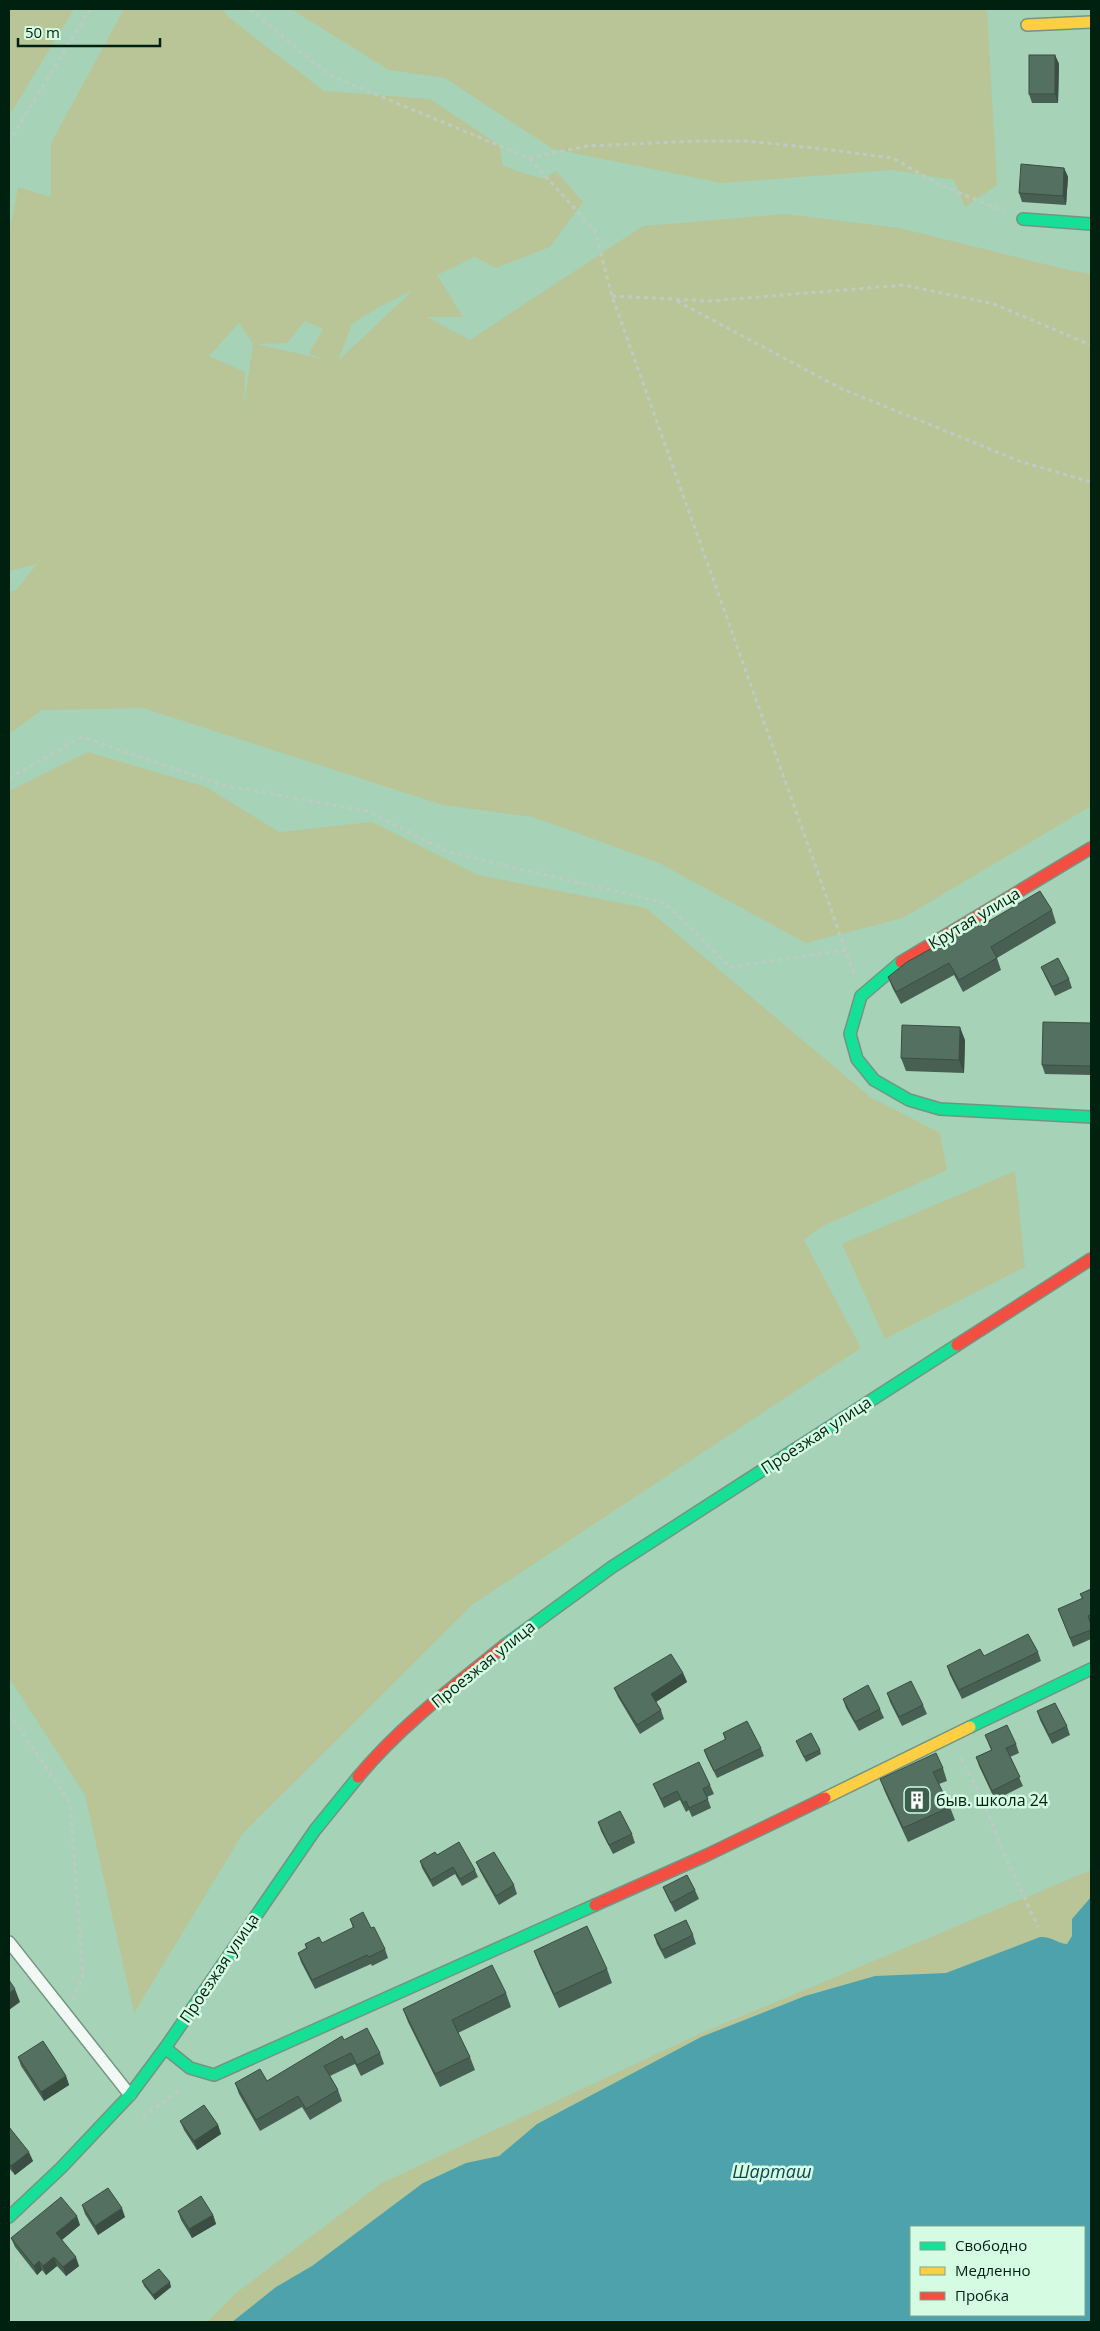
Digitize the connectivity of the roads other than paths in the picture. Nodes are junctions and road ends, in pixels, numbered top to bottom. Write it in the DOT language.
graph roads {
  1 [pos="1091,22"];
  2 [pos="1027,25"];
  3 [pos="1023,219"];
  4 [pos="1091,224"];
  5 [pos="1091,848"];
  6 [pos="1091,1117"];
  7 [pos="1091,1259"];
  8 [pos="1091,1669"];
  9 [pos="9,1942"];
  10 [pos="165,2048"];
  11 [pos="130,2095"];
  12 [pos="9,2217"];
  1 -- 2 [label="street"];
  3 -- 4 [label="street"];
  5 -- 6 [label="street, Крутая улица"];
  7 -- 10 [label="street, Проезжая улица"];
  8 -- 10 [label="street"];
  9 -- 11 [label="lane"];
  10 -- 11 [label="street, Проезжая улица"];
  11 -- 12 [label="street, Проезжая улица"];
}
